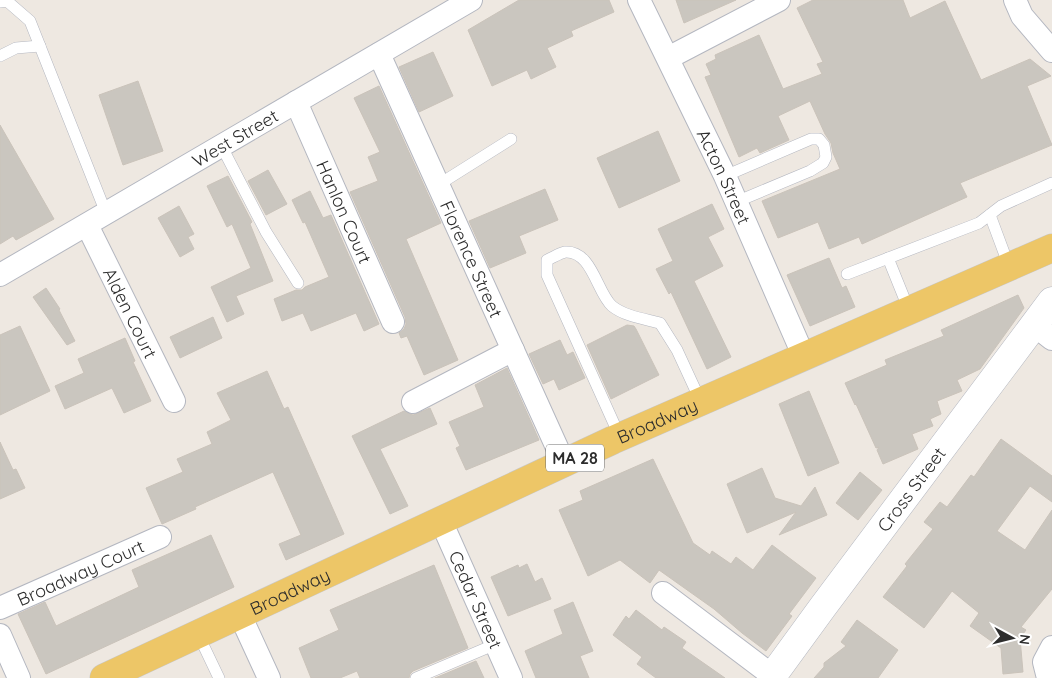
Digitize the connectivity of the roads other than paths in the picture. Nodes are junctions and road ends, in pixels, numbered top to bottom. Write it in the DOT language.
graph roads {
  1 [pos="471,0"];
  2 [pos="639,0"];
  3 [pos="779,0"];
  4 [pos="1015,0"];
  5 [pos="0,2"];
  6 [pos="40,46"];
  7 [pos="1052,51"];
  8 [pos="379,54"];
  9 [pos="0,56"];
  10 [pos="668,58"];
  11 [pos="296,102"];
  12 [pos="511,139"];
  13 [pos="222,146"];
  14 [pos="725,176"];
  15 [pos="1052,184"];
  16 [pos="438,185"];
  17 [pos="736,202"];
  18 [pos="106,213"];
  19 [pos="990,215"];
  20 [pos="87,225"];
  21 [pos="1052,248"];
  22 [pos="888,258"];
  23 [pos="1009,266"];
  24 [pos="847,274"];
  25 [pos="0,275"];
  26 [pos="298,283"];
  27 [pos="1052,301"];
  28 [pos="909,310"];
  29 [pos="393,322"];
  30 [pos="1043,332"];
  31 [pos="512,350"];
  32 [pos="804,356"];
  33 [pos="174,401"];
  34 [pos="413,402"];
  35 [pos="701,402"];
  36 [pos="620,437"];
  37 [pos="564,463"];
  38 [pos="441,521"];
  39 [pos="160,537"];
  40 [pos="663,593"];
  41 [pos="0,608"];
  42 [pos="240,615"];
  43 [pos="198,634"];
  44 [pos="0,635"];
  45 [pos="496,644"];
  46 [pos="1052,647"];
  47 [pos="772,677"];
  48 [pos="19,678"];
  49 [pos="104,678"];
  50 [pos="219,678"];
  51 [pos="269,678"];
  52 [pos="416,678"];
  53 [pos="511,678"];
  54 [pos="1048,678"];
  1 -- 8 [label="street, West Street"];
  2 -- 10 [label="street, Acton Street"];
  3 -- 10 [label="street"];
  4 -- 7 [label="street"];
  5 -- 6 [label="lane"];
  6 -- 9 [label="lane"];
  6 -- 18 [label="lane"];
  8 -- 11 [label="street, West Street"];
  8 -- 16 [label="street, Florence Street"];
  10 -- 14 [label="street, Acton Street"];
  11 -- 13 [label="street, West Street"];
  11 -- 29 [label="street, Hanlon Court"];
  12 -- 16 [label="lane"];
  13 -- 18 [label="street, West Street"];
  13 -- 26 [label="lane"];
  14 -- 17 [label="street, Acton Street"];
  14 -- 17 [label="lane"];
  15 -- 19 [label="lane"];
  16 -- 31 [label="street, Florence Street"];
  17 -- 32 [label="street, Acton Street"];
  18 -- 20 [label="street, West Street"];
  19 -- 22 [label="lane"];
  19 -- 23 [label="lane"];
  20 -- 25 [label="street, West Street"];
  20 -- 33 [label="street, Alden Court"];
  21 -- 23 [label="main road, Broadway / MA 28"];
  22 -- 24 [label="lane"];
  22 -- 28 [label="lane"];
  23 -- 28 [label="main road, Broadway / MA 28"];
  27 -- 30 [label="street, Cross Street"];
  28 -- 32 [label="main road, Broadway / MA 28"];
  30 -- 47 [label="street, Cross Street"];
  31 -- 34 [label="street"];
  31 -- 37 [label="street, Florence Street"];
  32 -- 35 [label="main road, Broadway / MA 28"];
  35 -- 36 [label="main road, Broadway / MA 28"];
  35 -- 36 [label="lane"];
  36 -- 37 [label="main road, Broadway / MA 28"];
  37 -- 38 [label="main road, Broadway / MA 28"];
  38 -- 42 [label="main road, Broadway / MA 28"];
  38 -- 45 [label="street, Cedar Street"];
  39 -- 41 [label="street, Broadway Court"];
  40 -- 47 [label="street"];
  42 -- 43 [label="main road, Broadway / MA 28"];
  42 -- 51 [label="street"];
  43 -- 49 [label="main road, Broadway / MA 28"];
  43 -- 50 [label="lane"];
  44 -- 48 [label="street"];
  45 -- 52 [label="lane"];
  45 -- 53 [label="street, Cedar Street"];
  46 -- 54 [label="street"];
}
